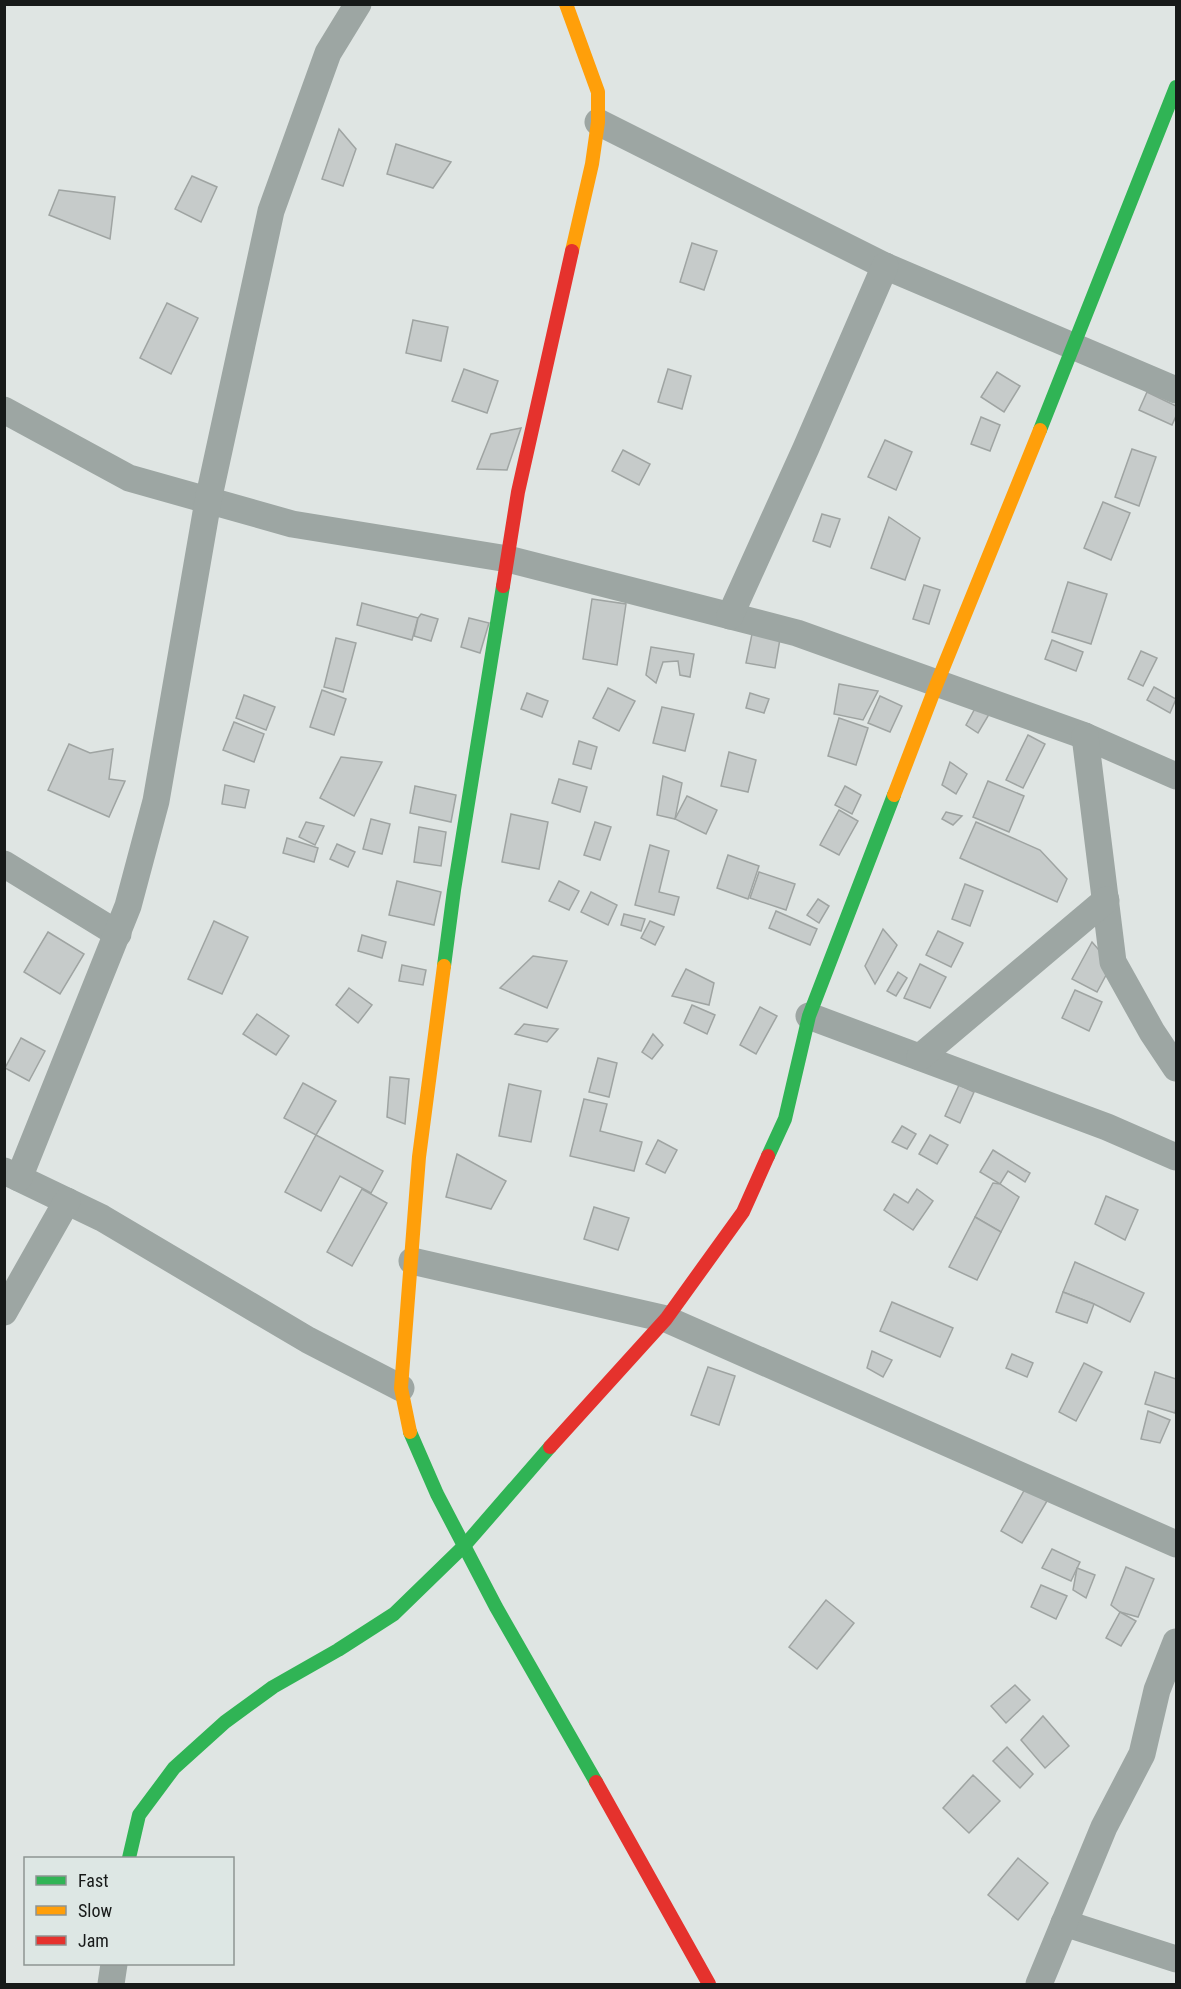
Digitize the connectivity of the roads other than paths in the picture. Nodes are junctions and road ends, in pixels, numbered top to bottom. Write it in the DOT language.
graph roads {
  1 [pos="358,4"];
  2 [pos="566,4"];
  3 [pos="1176,87"];
  4 [pos="598,122"];
  5 [pos="885,266"];
  6 [pos="1074,347"];
  7 [pos="1176,390"];
  8 [pos="4,410"];
  9 [pos="208,501"];
  10 [pos="508,559"];
  11 [pos="730,616"];
  12 [pos="937,683"];
  13 [pos="1085,736"];
  14 [pos="1176,776"];
  15 [pos="4,864"];
  16 [pos="1106,900"];
  17 [pos="118,934"];
  18 [pos="809,1016"];
  19 [pos="920,1057"];
  20 [pos="1176,1068"];
  21 [pos="1176,1156"];
  22 [pos="12,1174"];
  23 [pos="67,1201"];
  24 [pos="412,1261"];
  25 [pos="4,1312"];
  26 [pos="666,1319"];
  27 [pos="401,1388"];
  28 [pos="1176,1544"];
  29 [pos="464,1546"];
  30 [pos="1176,1642"];
  31 [pos="129,1857"];
  32 [pos="1064,1923"];
  33 [pos="1176,1959"];
  34 [pos="114,1965"];
  35 [pos="111,1984"];
  36 [pos="709,1984"];
  37 [pos="1039,1984"];
  1 -- 9 [label="street"];
  2 -- 4 [label="street"];
  3 -- 6 [label="street"];
  4 -- 5 [label="street"];
  4 -- 10 [label="street"];
  5 -- 6 [label="street"];
  5 -- 11 [label="street"];
  6 -- 7 [label="street"];
  6 -- 12 [label="street"];
  8 -- 9 [label="street"];
  9 -- 10 [label="street"];
  9 -- 17 [label="street"];
  10 -- 11 [label="street"];
  10 -- 24 [label="street"];
  11 -- 12 [label="street"];
  12 -- 13 [label="street"];
  12 -- 18 [label="street"];
  13 -- 14 [label="street"];
  13 -- 16 [label="street"];
  15 -- 17 [label="street"];
  16 -- 19 [label="street"];
  16 -- 20 [label="street"];
  17 -- 22 [label="street"];
  18 -- 19 [label="street"];
  18 -- 26 [label="street"];
  19 -- 21 [label="street"];
  22 -- 23 [label="street"];
  23 -- 25 [label="street"];
  23 -- 27 [label="street"];
  24 -- 26 [label="street"];
  24 -- 27 [label="street"];
  26 -- 28 [label="street"];
  26 -- 29 [label="street"];
  27 -- 29 [label="street"];
  29 -- 31 [label="street"];
  29 -- 36 [label="street"];
  30 -- 32 [label="street"];
  32 -- 33 [label="street"];
  32 -- 37 [label="street"];
  34 -- 35 [label="street"];
}
